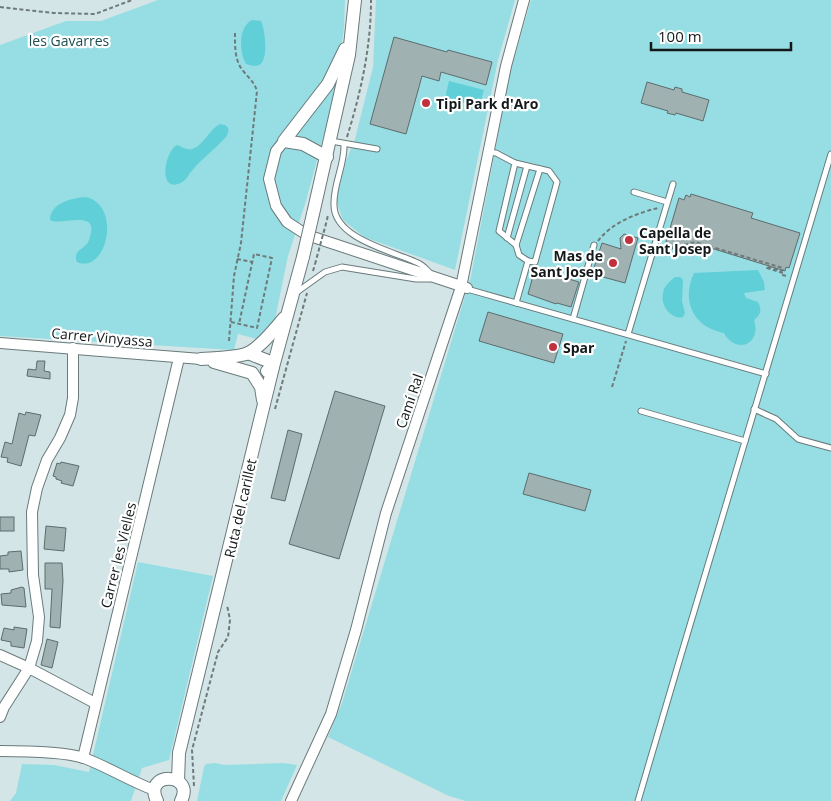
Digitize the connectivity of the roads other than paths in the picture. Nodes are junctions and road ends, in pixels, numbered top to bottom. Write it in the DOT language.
graph roads {
  1 [pos="355,0"];
  2 [pos="524,0"];
  3 [pos="352,26"];
  4 [pos="284,141"];
  5 [pos="330,141"];
  6 [pos="344,144"];
  7 [pos="377,149"];
  8 [pos="488,152"];
  9 [pos="831,154"];
  10 [pos="326,157"];
  11 [pos="515,162"];
  12 [pos="527,166"];
  13 [pos="540,169"];
  14 [pos="673,184"];
  15 [pos="634,192"];
  16 [pos="666,205"];
  17 [pos="507,238"];
  18 [pos="516,245"];
  19 [pos="594,245"];
  20 [pos="528,261"];
  21 [pos="438,279"];
  22 [pos="464,288"];
  23 [pos="292,295"];
  24 [pos="516,303"];
  25 [pos="287,314"];
  26 [pos="573,319"];
  27 [pos="628,334"];
  28 [pos="0,343"];
  29 [pos="73,348"];
  30 [pos="248,353"];
  31 [pos="179,358"];
  32 [pos="201,359"];
  33 [pos="273,367"];
  34 [pos="252,373"];
  35 [pos="766,374"];
  36 [pos="269,408"];
  37 [pos="754,409"];
  38 [pos="641,411"];
  39 [pos="745,441"];
  40 [pos="831,448"];
  41 [pos="0,655"];
  42 [pos="28,668"];
  43 [pos="95,703"];
  44 [pos="0,717"];
  45 [pos="0,751"];
  46 [pos="83,758"];
  47 [pos="172,780"];
  48 [pos="156,796"];
  49 [pos="181,801"];
  50 [pos="290,801"];
  51 [pos="638,801"];
  1 -- 3 [label="street"];
  2 -- 8 [label="street, Camí Ral"];
  3 -- 4 [label="street"];
  3 -- 5 [label="street"];
  4 -- 10 [label="street"];
  4 -- 21 [label="street"];
  5 -- 6 [label="lane"];
  5 -- 10 [label="street"];
  6 -- 7 [label="lane"];
  6 -- 21 [label="lane"];
  8 -- 11 [label="lane"];
  8 -- 22 [label="street, Camí Ral"];
  9 -- 35 [label="lane"];
  10 -- 23 [label="street, bridge"];
  11 -- 12 [label="lane"];
  11 -- 17 [label="lane"];
  12 -- 13 [label="lane"];
  12 -- 17 [label="lane"];
  13 -- 18 [label="lane"];
  13 -- 20 [label="lane"];
  14 -- 16 [label="lane"];
  15 -- 16 [label="lane"];
  16 -- 27 [label="lane"];
  17 -- 18 [label="lane"];
  18 -- 20 [label="lane"];
  19 -- 26 [label="lane"];
  20 -- 24 [label="lane"];
  21 -- 22 [label="street"];
  21 -- 23 [label="lane"];
  22 -- 24 [label="lane"];
  22 -- 50 [label="street, Camí Ral"];
  23 -- 25 [label="street"];
  24 -- 26 [label="lane"];
  25 -- 30 [label="street"];
  25 -- 33 [label="street"];
  26 -- 27 [label="lane"];
  27 -- 35 [label="lane"];
  28 -- 29 [label="street, Carrer Vinyassa"];
  29 -- 31 [label="street, Carrer Vinyassa"];
  29 -- 42 [label="street"];
  30 -- 32 [label="street"];
  30 -- 33 [label="street"];
  31 -- 32 [label="street, Carrer Vinyassa"];
  31 -- 43 [label="street, Carrer les Vielles"];
  32 -- 34 [label="street"];
  33 -- 34 [label="street"];
  33 -- 36 [label="street"];
  34 -- 36 [label="street"];
  35 -- 37 [label="lane"];
  36 -- 47 [label="street"];
  37 -- 39 [label="lane"];
  37 -- 40 [label="lane"];
  38 -- 39 [label="lane"];
  39 -- 51 [label="lane"];
  41 -- 42 [label="street"];
  42 -- 43 [label="street"];
  42 -- 44 [label="street"];
  43 -- 46 [label="street, Carrer les Vielles"];
  45 -- 46 [label="street"];
  46 -- 48 [label="street"];
  47 -- 48 [label="street"];
  47 -- 49 [label="street"];
}
